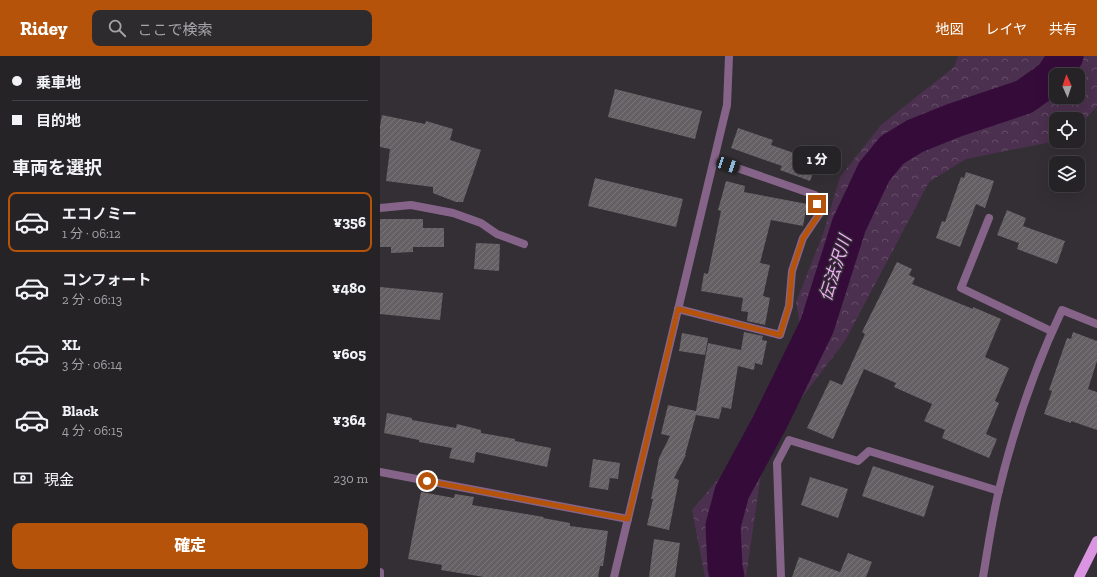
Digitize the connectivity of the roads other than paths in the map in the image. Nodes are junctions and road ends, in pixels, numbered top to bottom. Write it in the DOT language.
graph roads {
  1 [pos="728,56"];
  2 [pos="714,160"];
  3 [pos="380,208"];
  4 [pos="989,218"];
  5 [pos="524,244"];
  6 [pos="678,309"];
  7 [pos="1097,324"];
  8 [pos="1052,332"];
  9 [pos="380,472"];
  10 [pos="999,491"];
  11 [pos="628,519"];
  12 [pos="1097,541"];
  13 [pos="380,572"];
  14 [pos="380,577"];
  15 [pos="614,577"];
  16 [pos="781,577"];
  17 [pos="983,577"];
  18 [pos="1079,577"];
  1 -- 2 [label="street"];
  2 -- 6 [label="street"];
  2 -- 6 [label="street"];
  3 -- 5 [label="street"];
  4 -- 8 [label="street"];
  6 -- 11 [label="street"];
  7 -- 8 [label="street"];
  8 -- 10 [label="street"];
  9 -- 11 [label="street"];
  10 -- 16 [label="street"];
  10 -- 17 [label="street"];
  11 -- 15 [label="street"];
  12 -- 18 [label="main road"];
  13 -- 14 [label="street"];
}
